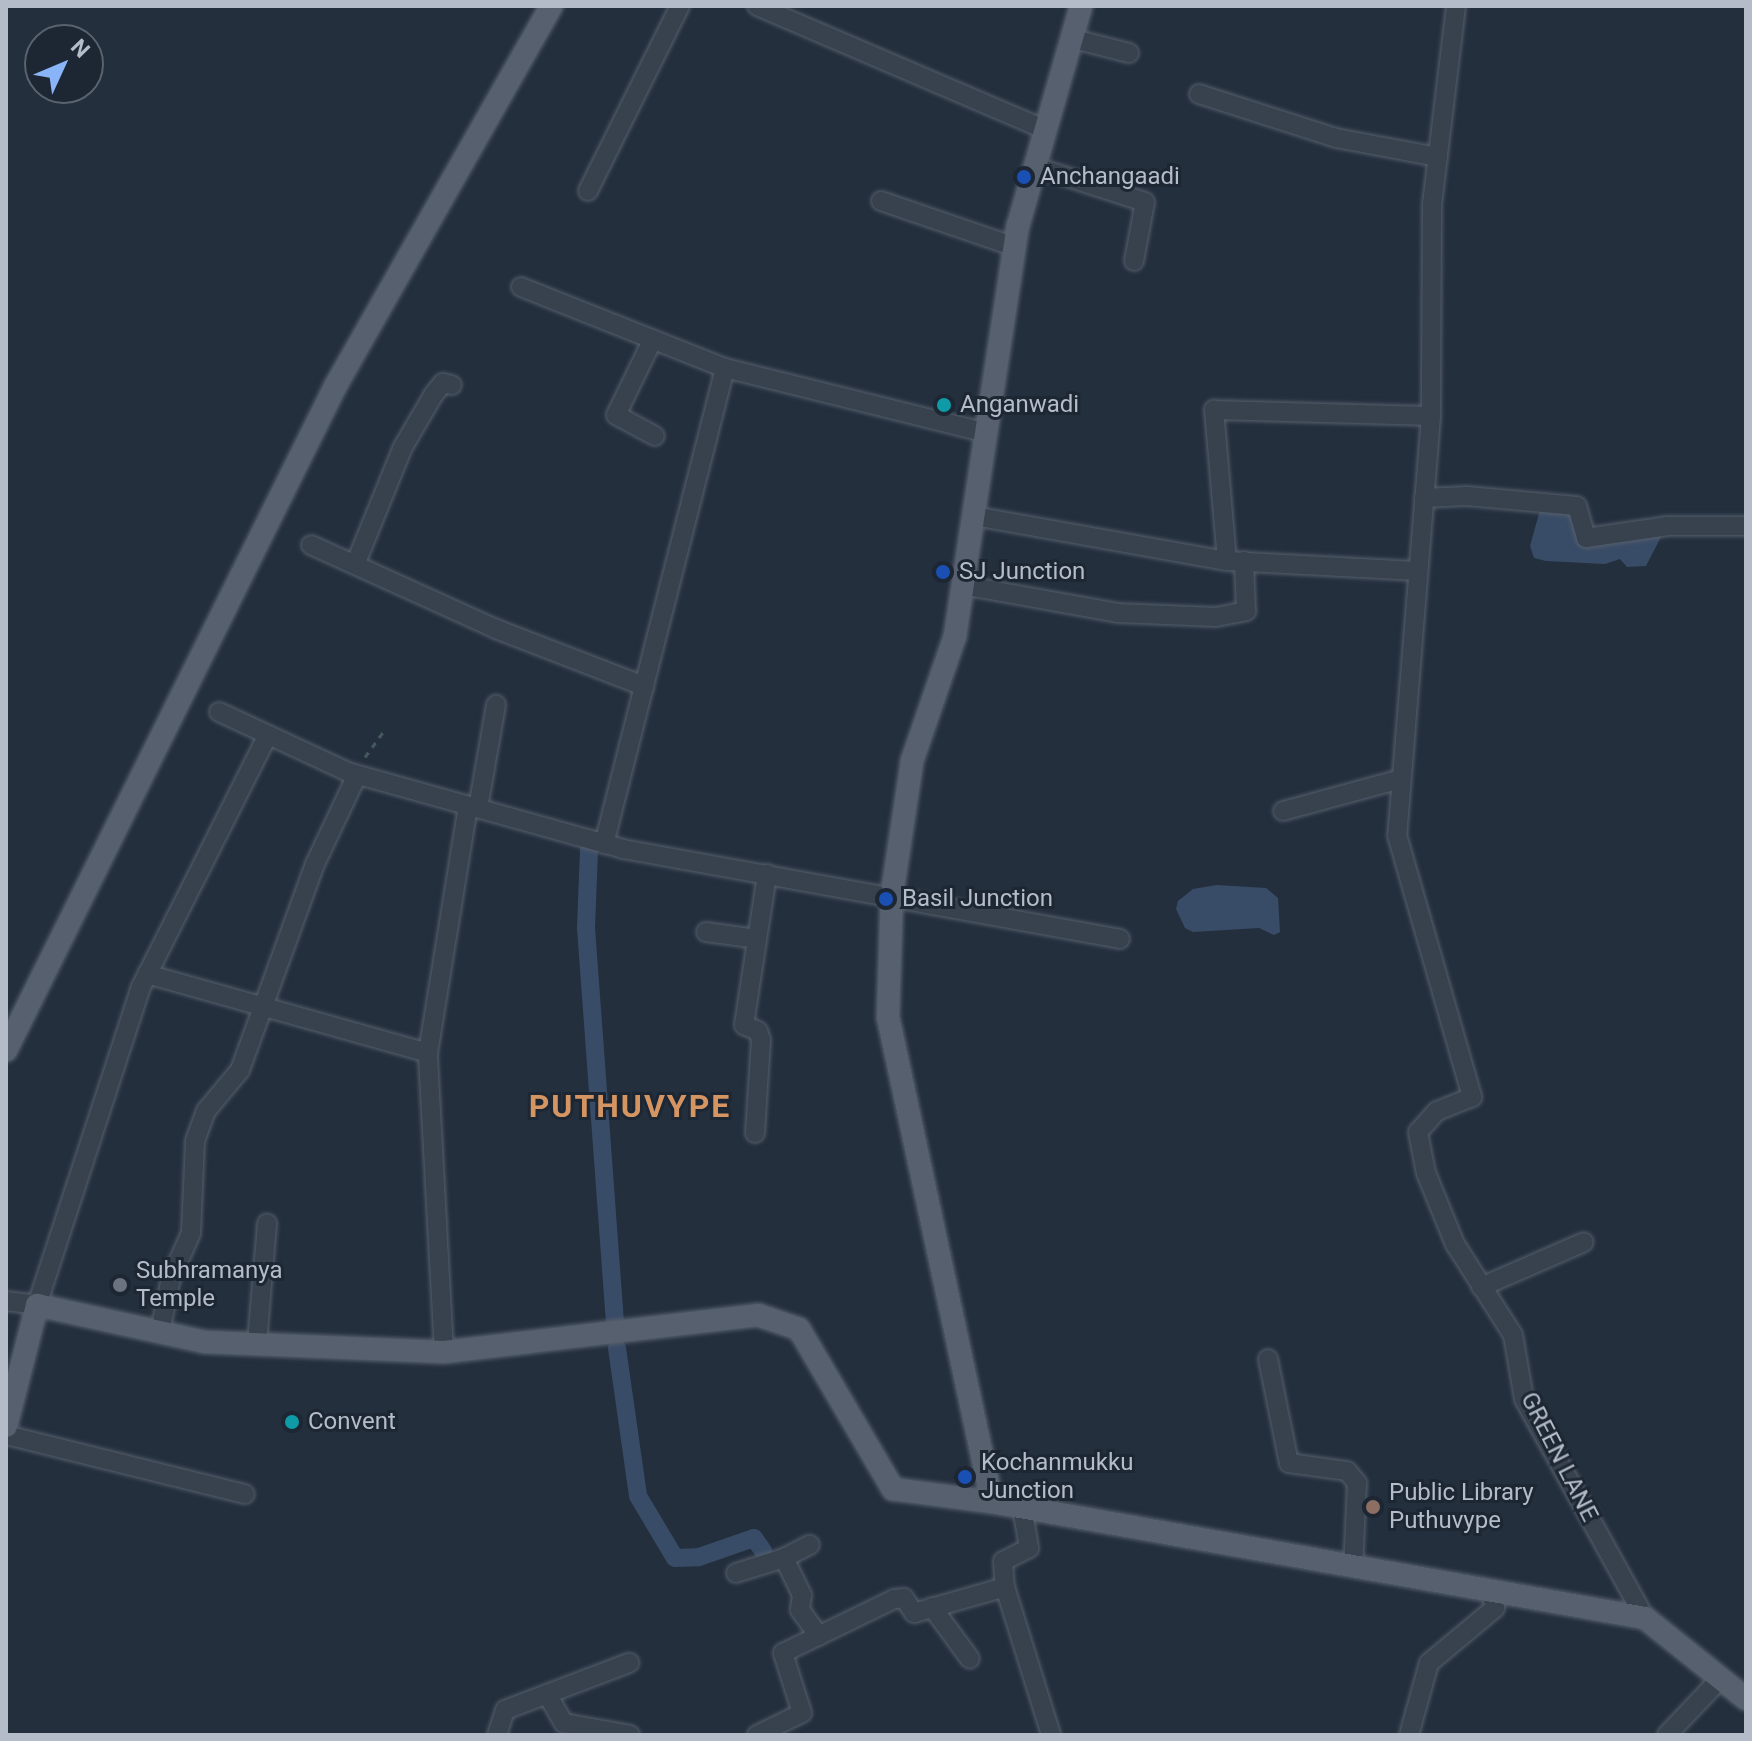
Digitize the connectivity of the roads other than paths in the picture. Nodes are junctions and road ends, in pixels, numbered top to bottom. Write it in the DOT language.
graph roads {
  1 [pos="551,6"];
  2 [pos="680,6"];
  3 [pos="757,6"];
  4 [pos="1081,6"];
  5 [pos="1456,6"];
  6 [pos="1070,38"];
  7 [pos="1129,53"];
  8 [pos="1199,94"];
  9 [pos="1044,129"];
  10 [pos="1438,157"];
  11 [pos="1036,167"];
  12 [pos="588,191"];
  13 [pos="881,201"];
  14 [pos="1015,247"];
  15 [pos="1134,261"];
  16 [pos="521,287"];
  17 [pos="652,341"];
  18 [pos="725,368"];
  19 [pos="452,385"];
  20 [pos="1431,416"];
  21 [pos="984,432"];
  22 [pos="655,436"];
  23 [pos="1424,498"];
  24 [pos="974,516"];
  25 [pos="1746,526"];
  26 [pos="311,545"];
  27 [pos="1236,561"];
  28 [pos="355,565"];
  29 [pos="1418,571"];
  30 [pos="962,585"];
  31 [pos="644,686"];
  32 [pos="496,705"];
  33 [pos="219,712"];
  34 [pos="268,735"];
  35 [pos="356,774"];
  36 [pos="1401,779"];
  37 [pos="473,807"];
  38 [pos="1283,811"];
  39 [pos="604,844"];
  40 [pos="767,874"];
  41 [pos="892,894"];
  42 [pos="706,932"];
  43 [pos="757,939"];
  44 [pos="1120,939"];
  45 [pos="147,974"];
  46 [pos="261,1006"];
  47 [pos="6,1050"];
  48 [pos="428,1053"];
  49 [pos="755,1133"];
  50 [pos="267,1223"];
  51 [pos="1584,1242"];
  52 [pos="1481,1287"];
  53 [pos="6,1301"];
  54 [pos="37,1305"];
  55 [pos="160,1332"];
  56 [pos="257,1343"];
  57 [pos="444,1352"];
  58 [pos="1268,1359"];
  59 [pos="6,1426"];
  60 [pos="6,1435"];
  61 [pos="245,1494"];
  62 [pos="992,1502"];
  63 [pos="1022,1507"];
  64 [pos="810,1545"];
  65 [pos="784,1558"];
  66 [pos="1353,1567"];
  67 [pos="740,1572"];
  68 [pos="1005,1587"];
  69 [pos="1491,1592"];
  70 [pos="932,1607"];
  71 [pos="1645,1618"];
  72 [pos="819,1636"];
  73 [pos="970,1659"];
  74 [pos="629,1663"];
  75 [pos="1720,1679"];
  76 [pos="547,1694"];
  77 [pos="1746,1699"];
  78 [pos="497,1735"];
  79 [pos="630,1735"];
  80 [pos="757,1735"];
  81 [pos="1051,1735"];
  82 [pos="1409,1735"];
  83 [pos="1667,1735"];
  1 -- 47 [label="main road"];
  2 -- 12 [label="street"];
  3 -- 9 [label="street"];
  4 -- 6 [label="main road"];
  5 -- 10 [label="street"];
  6 -- 7 [label="street"];
  6 -- 9 [label="main road"];
  8 -- 10 [label="street"];
  9 -- 11 [label="main road"];
  10 -- 20 [label="street"];
  11 -- 14 [label="main road"];
  11 -- 15 [label="street"];
  13 -- 14 [label="street"];
  14 -- 21 [label="main road"];
  16 -- 17 [label="street"];
  17 -- 18 [label="street"];
  17 -- 22 [label="street"];
  18 -- 21 [label="street"];
  18 -- 31 [label="street"];
  19 -- 28 [label="street"];
  20 -- 23 [label="street"];
  20 -- 27 [label="street"];
  21 -- 24 [label="main road"];
  23 -- 25 [label="street"];
  23 -- 29 [label="street"];
  24 -- 27 [label="street"];
  24 -- 30 [label="main road"];
  26 -- 28 [label="street"];
  27 -- 29 [label="street"];
  27 -- 30 [label="street"];
  28 -- 31 [label="street"];
  29 -- 36 [label="street"];
  30 -- 41 [label="main road"];
  31 -- 39 [label="street"];
  32 -- 37 [label="street"];
  33 -- 34 [label="street"];
  34 -- 35 [label="street"];
  34 -- 45 [label="street"];
  35 -- 37 [label="street"];
  35 -- 46 [label="street"];
  36 -- 38 [label="street"];
  36 -- 52 [label="street, GREEN LANE"];
  37 -- 39 [label="street"];
  37 -- 48 [label="street"];
  39 -- 40 [label="street"];
  40 -- 41 [label="street"];
  40 -- 43 [label="street"];
  41 -- 44 [label="street"];
  41 -- 62 [label="main road"];
  42 -- 43 [label="street"];
  43 -- 49 [label="street"];
  45 -- 46 [label="street"];
  45 -- 54 [label="street"];
  46 -- 48 [label="street"];
  46 -- 55 [label="street"];
  48 -- 57 [label="street"];
  50 -- 56 [label="street"];
  51 -- 52 [label="street"];
  52 -- 71 [label="street, GREEN LANE"];
  53 -- 54 [label="street"];
  54 -- 55 [label="main road"];
  54 -- 59 [label="main road"];
  55 -- 56 [label="main road"];
  56 -- 57 [label="main road"];
  57 -- 62 [label="main road"];
  58 -- 66 [label="street"];
  60 -- 61 [label="street"];
  62 -- 63 [label="main road"];
  63 -- 66 [label="main road"];
  63 -- 68 [label="street"];
  64 -- 65 [label="street"];
  65 -- 67 [label="street"];
  65 -- 72 [label="street"];
  66 -- 69 [label="main road"];
  68 -- 70 [label="street"];
  68 -- 81 [label="street"];
  69 -- 71 [label="main road"];
  69 -- 82 [label="street"];
  70 -- 72 [label="street"];
  70 -- 73 [label="street"];
  71 -- 75 [label="main road"];
  72 -- 80 [label="street"];
  74 -- 76 [label="street"];
  75 -- 77 [label="main road"];
  75 -- 83 [label="street"];
  76 -- 78 [label="street"];
  76 -- 79 [label="street"];
}
